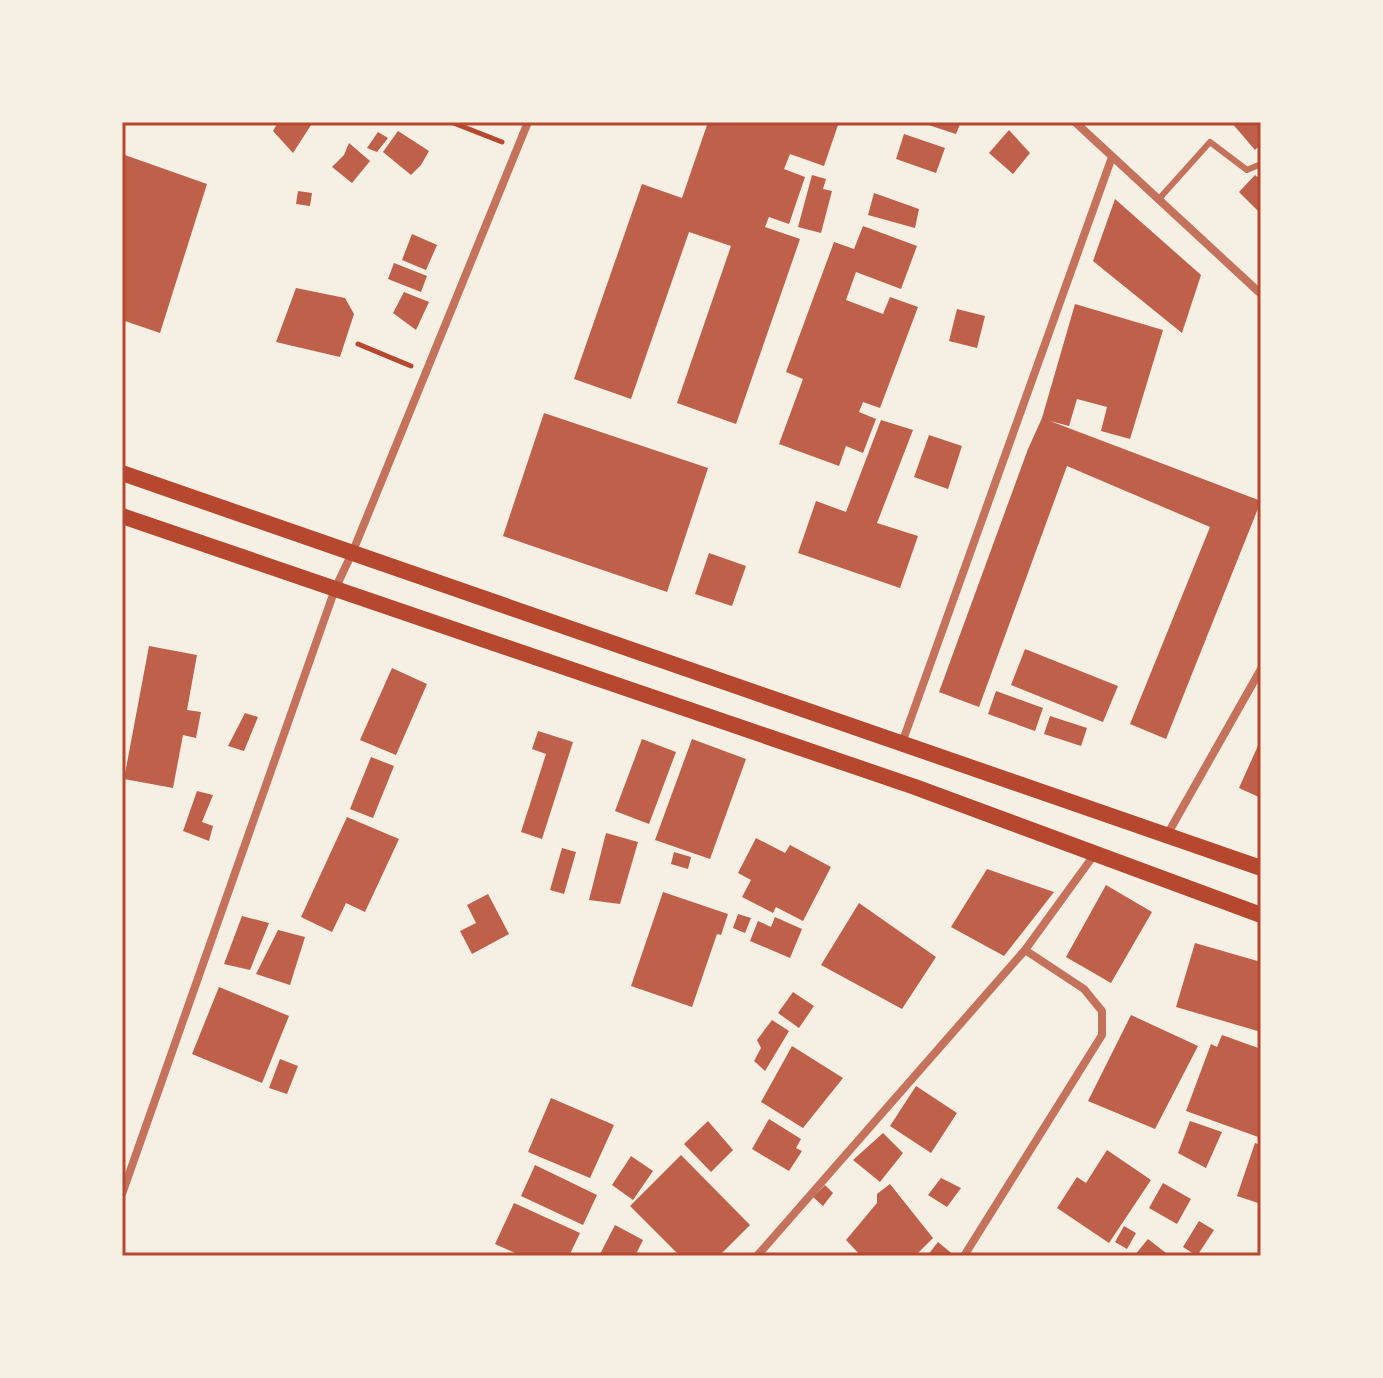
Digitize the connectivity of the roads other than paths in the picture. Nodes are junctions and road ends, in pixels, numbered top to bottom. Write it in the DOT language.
graph roads {
  1 [pos="528,122"];
  2 [pos="1075,122"];
  3 [pos="1112,157"];
  4 [pos="1261,164"];
  5 [pos="1158,200"];
  6 [pos="1261,294"];
  7 [pos="122,473"];
  8 [pos="122,516"];
  9 [pos="353,551"];
  10 [pos="335,589"];
  11 [pos="1261,669"];
  12 [pos="902,743"];
  13 [pos="1167,835"];
  14 [pos="1094,855"];
  15 [pos="1261,868"];
  16 [pos="1261,915"];
  17 [pos="1025,950"];
  18 [pos="122,1194"];
  19 [pos="757,1256"];
  20 [pos="964,1256"];
  1 -- 9 [label="street"];
  2 -- 3 [label="street"];
  3 -- 5 [label="street"];
  3 -- 12 [label="street"];
  4 -- 5 [label="lane"];
  5 -- 6 [label="street"];
  7 -- 9 [label="main road"];
  8 -- 10 [label="main road"];
  9 -- 10 [label="street"];
  9 -- 12 [label="main road"];
  10 -- 14 [label="main road"];
  10 -- 18 [label="street"];
  11 -- 13 [label="street"];
  12 -- 13 [label="main road"];
  13 -- 15 [label="main road"];
  14 -- 16 [label="main road"];
  14 -- 17 [label="street"];
  17 -- 19 [label="street"];
  17 -- 20 [label="street"];
}
